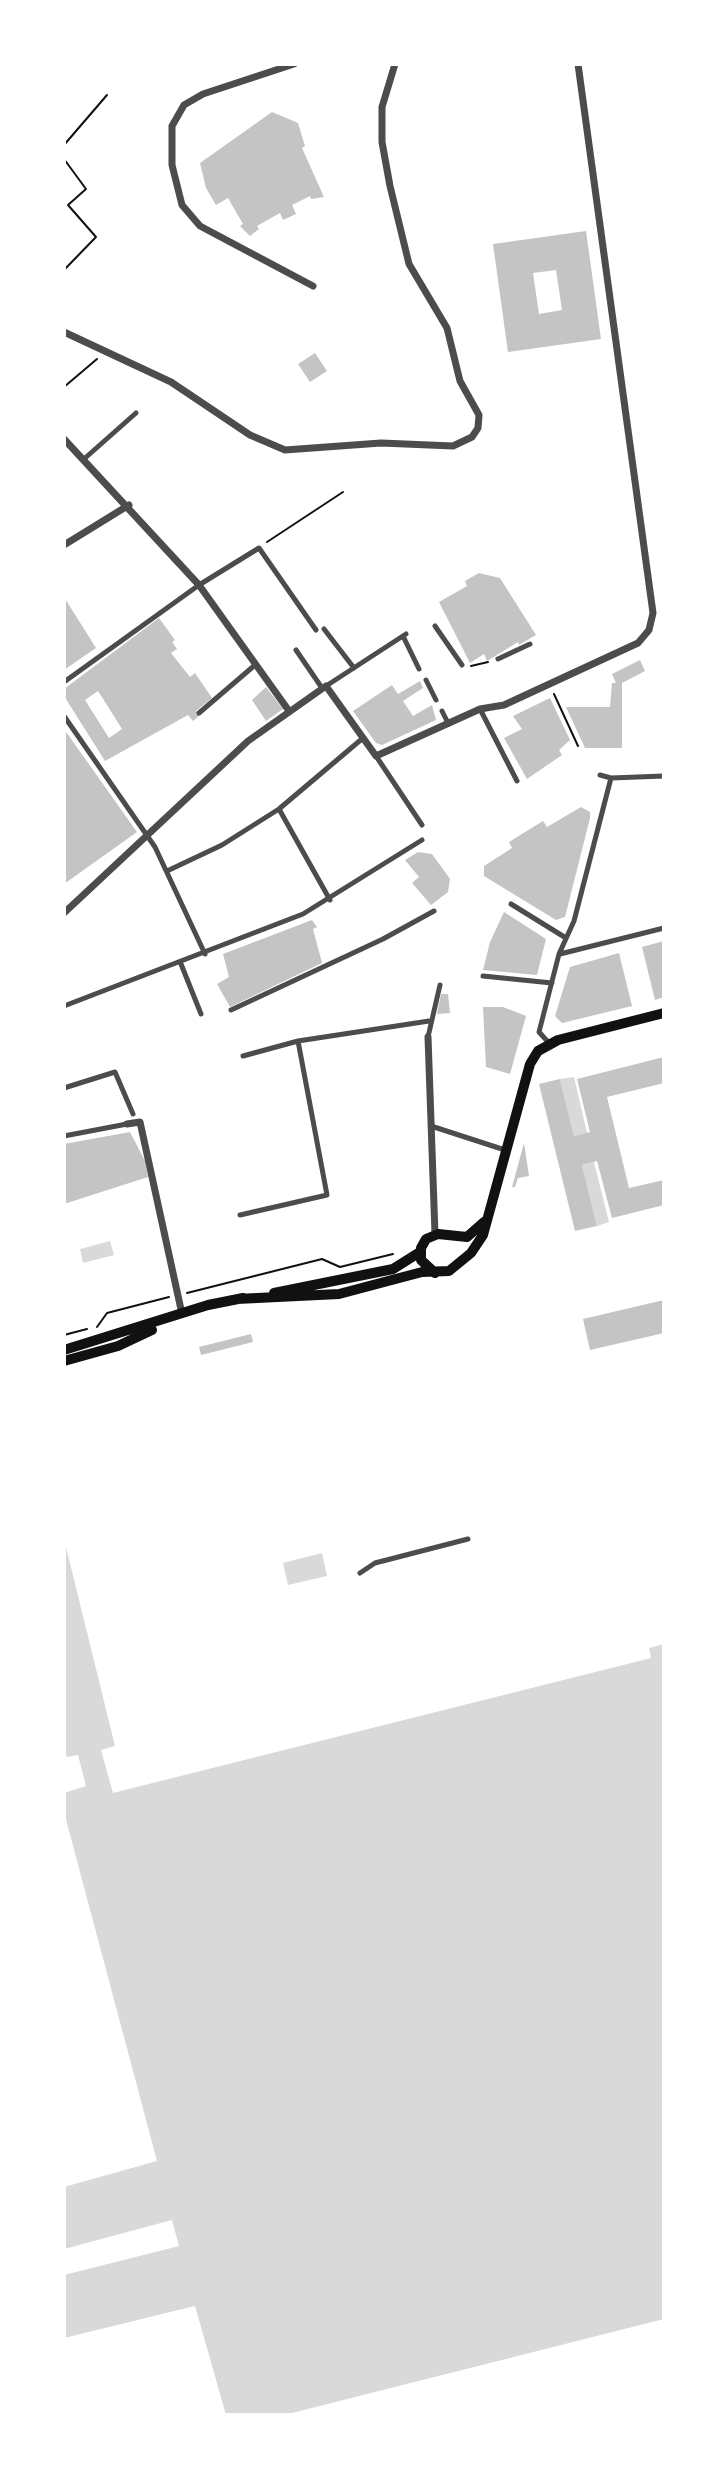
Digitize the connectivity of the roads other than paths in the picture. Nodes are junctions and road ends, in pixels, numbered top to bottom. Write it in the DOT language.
graph roads {
  1 [pos="294,64"];
  2 [pos="395,64"];
  3 [pos="578,64"];
  4 [pos="313,286"];
  5 [pos="64,332"];
  6 [pos="136,413"];
  7 [pos="64,439"];
  8 [pos="84,459"];
  9 [pos="129,505"];
  10 [pos="64,545"];
  11 [pos="199,585"];
  12 [pos="435,626"];
  13 [pos="324,629"];
  14 [pos="316,630"];
  15 [pos="530,644"];
  16 [pos="296,650"];
  17 [pos="498,659"];
  18 [pos="255,665"];
  19 [pos="462,665"];
  20 [pos="354,668"];
  21 [pos="419,669"];
  22 [pos="426,680"];
  23 [pos="64,682"];
  24 [pos="324,687"];
  25 [pos="436,700"];
  26 [pos="480,709"];
  27 [pos="289,711"];
  28 [pos="442,711"];
  29 [pos="199,713"];
  30 [pos="64,716"];
  31 [pos="448,723"];
  32 [pos="363,738"];
  33 [pos="376,756"];
  34 [pos="600,775"];
  35 [pos="664,776"];
  36 [pos="611,778"];
  37 [pos="517,781"];
  38 [pos="279,809"];
  39 [pos="422,825"];
  40 [pos="147,837"];
  41 [pos="422,840"];
  42 [pos="167,871"];
  43 [pos="330,900"];
  44 [pos="511,904"];
  45 [pos="434,911"];
  46 [pos="64,913"];
  47 [pos="664,928"];
  48 [pos="566,938"];
  49 [pos="205,954"];
  50 [pos="559,954"];
  51 [pos="181,964"];
  52 [pos="483,976"];
  53 [pos="552,983"];
  54 [pos="440,985"];
  55 [pos="64,1006"];
  56 [pos="231,1010"];
  57 [pos="664,1013"];
  58 [pos="201,1014"];
  59 [pos="429,1021"];
  60 [pos="428,1037"];
  61 [pos="298,1041"];
  62 [pos="549,1043"];
  63 [pos="243,1056"];
  64 [pos="64,1088"];
  65 [pos="133,1114"];
  66 [pos="127,1124"];
  67 [pos="430,1125"];
  68 [pos="64,1136"];
  69 [pos="507,1150"];
  70 [pos="492,1206"];
  71 [pos="240,1215"];
  72 [pos="435,1234"];
  73 [pos="450,1236"];
  74 [pos="420,1252"];
  75 [pos="455,1267"];
  76 [pos="436,1273"];
  77 [pos="237,1299"];
  78 [pos="182,1315"];
  79 [pos="64,1350"];
  80 [pos="64,1361"];
  81 [pos="468,1539"];
  82 [pos="360,1573"];
  1 -- 4 [label="street"];
  2 -- 5 [label="street"];
  3 -- 26 [label="street"];
  6 -- 8 [label="street"];
  7 -- 8 [label="street"];
  8 -- 9 [label="street"];
  9 -- 10 [label="street"];
  9 -- 11 [label="street"];
  11 -- 14 [label="street"];
  11 -- 18 [label="street"];
  11 -- 23 [label="street"];
  12 -- 19 [label="street"];
  13 -- 20 [label="street"];
  15 -- 17 [label="street"];
  16 -- 24 [label="street"];
  18 -- 27 [label="street"];
  18 -- 29 [label="street"];
  20 -- 21 [label="street"];
  20 -- 24 [label="street"];
  22 -- 25 [label="street"];
  24 -- 27 [label="street"];
  24 -- 32 [label="street"];
  26 -- 31 [label="street"];
  26 -- 37 [label="street"];
  27 -- 40 [label="street"];
  28 -- 31 [label="street"];
  30 -- 40 [label="street"];
  31 -- 33 [label="street"];
  32 -- 33 [label="street"];
  32 -- 38 [label="street"];
  33 -- 39 [label="street"];
  34 -- 36 [label="street"];
  35 -- 36 [label="street"];
  36 -- 48 [label="street"];
  38 -- 42 [label="street"];
  38 -- 43 [label="street"];
  40 -- 42 [label="street"];
  40 -- 46 [label="street"];
  41 -- 43 [label="street"];
  42 -- 49 [label="street"];
  43 -- 49 [label="street"];
  44 -- 48 [label="street"];
  45 -- 56 [label="street"];
  47 -- 50 [label="street"];
  48 -- 50 [label="street"];
  49 -- 51 [label="street"];
  50 -- 53 [label="street"];
  51 -- 55 [label="street"];
  51 -- 58 [label="street"];
  52 -- 53 [label="street"];
  53 -- 62 [label="street"];
  54 -- 59 [label="street"];
  57 -- 62 [label="main road"];
  59 -- 60 [label="street"];
  59 -- 61 [label="street"];
  60 -- 67 [label="street"];
  61 -- 63 [label="street"];
  61 -- 71 [label="street"];
  62 -- 69 [label="main road"];
  64 -- 65 [label="street"];
  66 -- 68 [label="street"];
  66 -- 78 [label="street"];
  67 -- 69 [label="street"];
  67 -- 72 [label="street"];
  69 -- 70 [label="main road"];
  70 -- 73 [label="main road"];
  70 -- 75 [label="main road"];
  72 -- 73 [label="main road"];
  72 -- 74 [label="main road"];
  73 -- 75 [label="main road"];
  74 -- 76 [label="main road"];
  74 -- 77 [label="main road"];
  75 -- 76 [label="main road"];
  76 -- 77 [label="main road"];
  77 -- 78 [label="main road"];
  78 -- 79 [label="main road"];
  78 -- 80 [label="main road"];
  81 -- 82 [label="street"];
}
